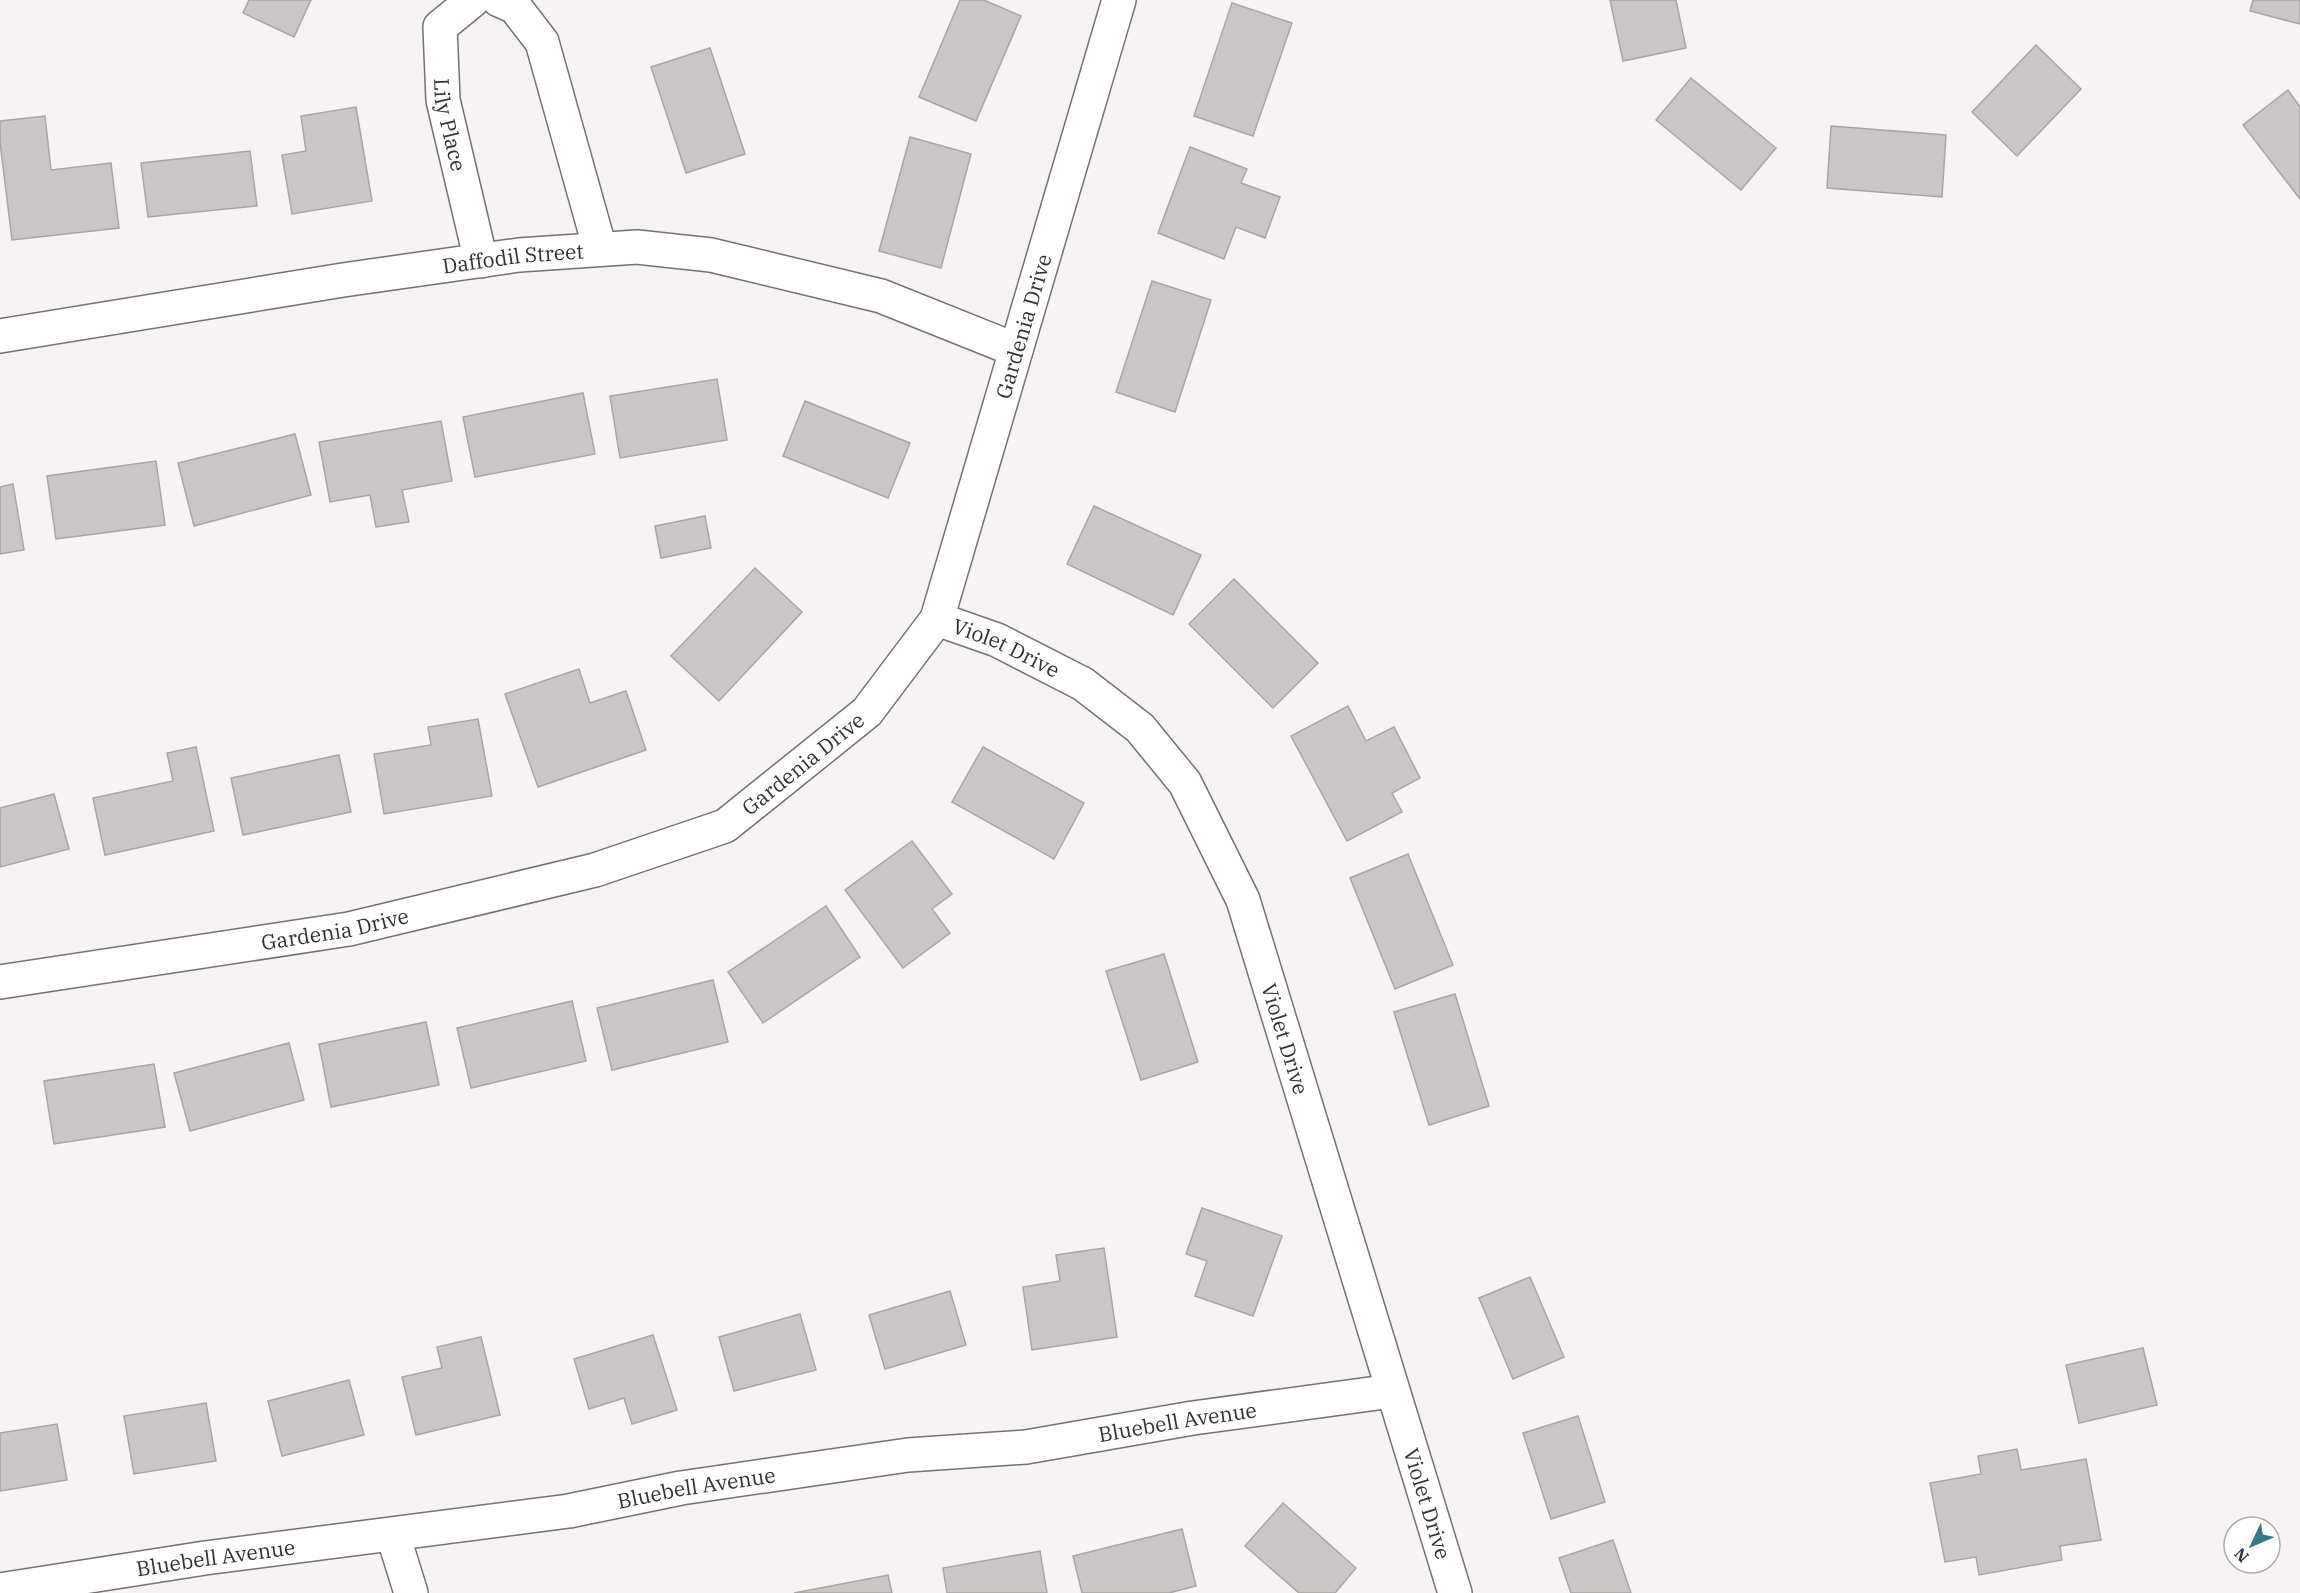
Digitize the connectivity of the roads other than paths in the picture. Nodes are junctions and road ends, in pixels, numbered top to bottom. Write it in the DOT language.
graph roads {
  1 [pos="473,0"];
  2 [pos="499,0"];
  3 [pos="1119,0"];
  4 [pos="600,249"];
  5 [pos="481,261"];
  6 [pos="0,336"];
  7 [pos="1016,350"];
  8 [pos="937,619"];
  9 [pos="0,982"];
  10 [pos="1392,1391"];
  11 [pos="393,1535"];
  12 [pos="0,1590"];
  13 [pos="411,1593"];
  14 [pos="1455,1593"];
  1 -- 5 [label="street, Lily Place"];
  2 -- 4 [label="street"];
  3 -- 7 [label="street, Gardenia Drive"];
  4 -- 5 [label="street, Daffodil Street"];
  4 -- 7 [label="street, Daffodil Street"];
  5 -- 6 [label="street, Daffodil Street"];
  7 -- 8 [label="street, Gardenia Drive"];
  8 -- 9 [label="street, Gardenia Drive"];
  8 -- 10 [label="street, Violet Drive"];
  10 -- 11 [label="street, Bluebell Avenue"];
  10 -- 14 [label="street, Violet Drive"];
  11 -- 12 [label="street, Bluebell Avenue"];
  11 -- 13 [label="street"];
}
